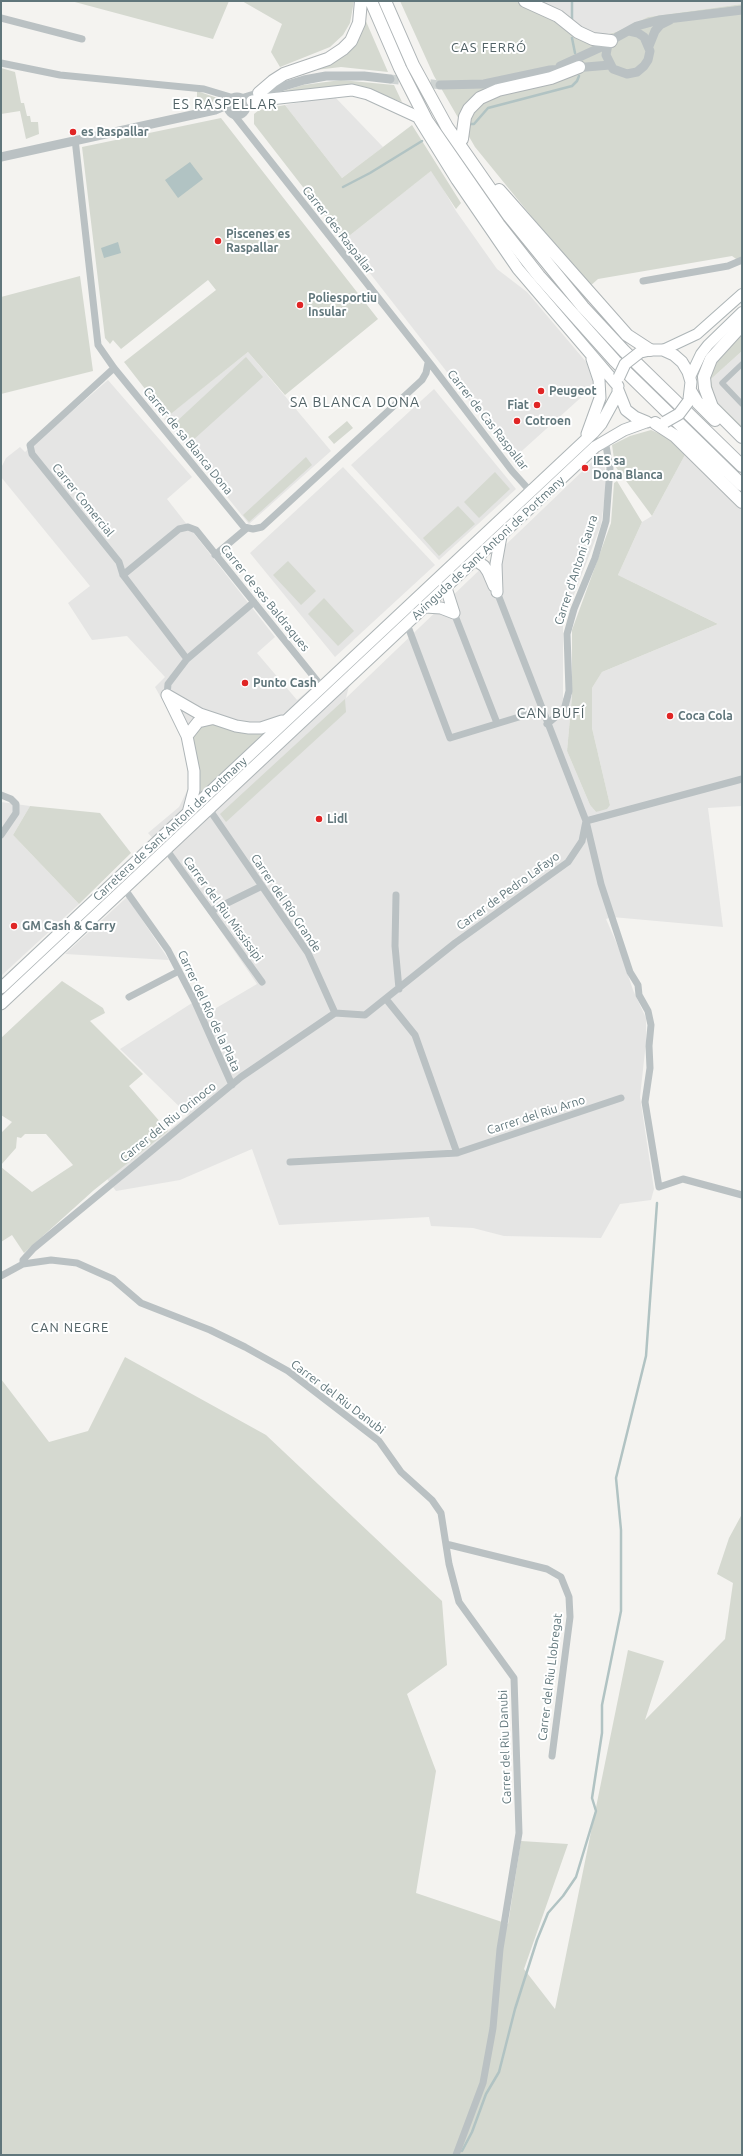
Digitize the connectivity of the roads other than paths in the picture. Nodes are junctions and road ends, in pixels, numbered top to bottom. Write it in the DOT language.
graph roads {
  1 [pos="361,1"];
  2 [pos="364,1"];
  3 [pos="371,1"];
  4 [pos="385,1"];
  5 [pos="525,1"];
  6 [pos="742,10"];
  7 [pos="1,18"];
  8 [pos="675,18"];
  9 [pos="629,31"];
  10 [pos="82,39"];
  11 [pos="609,43"];
  12 [pos="649,46"];
  13 [pos="1,64"];
  14 [pos="610,65"];
  15 [pos="579,67"];
  16 [pos="550,70"];
  17 [pos="390,79"];
  18 [pos="440,85"];
  19 [pos="426,92"];
  20 [pos="244,103"];
  21 [pos="418,117"];
  22 [pos="462,139"];
  23 [pos="71,140"];
  24 [pos="1,156"];
  25 [pos="742,260"];
  26 [pos="643,281"];
  27 [pos="742,294"];
  28 [pos="742,312"];
  29 [pos="742,324"];
  30 [pos="663,350"];
  31 [pos="644,351"];
  32 [pos="589,353"];
  33 [pos="428,363"];
  34 [pos="742,364"];
  35 [pos="114,368"];
  36 [pos="690,377"];
  37 [pos="441,379"];
  38 [pos="422,380"];
  39 [pos="618,385"];
  40 [pos="690,397"];
  41 [pos="742,404"];
  42 [pos="655,422"];
  43 [pos="742,437"];
  44 [pos="605,440"];
  45 [pos="584,442"];
  46 [pos="742,446"];
  47 [pos="742,466"];
  48 [pos="742,485"];
  49 [pos="531,492"];
  50 [pos="742,502"];
  51 [pos="247,528"];
  52 [pos="501,536"];
  53 [pos="215,555"];
  54 [pos="475,560"];
  55 [pos="123,575"];
  56 [pos="446,588"];
  57 [pos="497,592"];
  58 [pos="254,602"];
  59 [pos="425,607"];
  60 [pos="454,613"];
  61 [pos="407,624"];
  62 [pos="187,659"];
  63 [pos="340,670"];
  64 [pos="322,687"];
  65 [pos="340,687"];
  66 [pos="167,694"];
  67 [pos="542,710"];
  68 [pos="214,718"];
  69 [pos="287,720"];
  70 [pos="497,723"];
  71 [pos="547,724"];
  72 [pos="187,736"];
  73 [pos="742,780"];
  74 [pos="1,795"];
  75 [pos="209,809"];
  76 [pos="187,814"];
  77 [pos="586,821"];
  78 [pos="1,836"];
  79 [pos="166,849"];
  80 [pos="262,886"];
  81 [pos="124,888"];
  82 [pos="396,895"];
  83 [pos="211,911"];
  84 [pos="179,971"];
  85 [pos="262,982"];
  86 [pos="1,988"];
  87 [pos="399,989"];
  88 [pos="129,997"];
  89 [pos="386,999"];
  90 [pos="1,1004"];
  91 [pos="335,1013"];
  92 [pos="232,1085"];
  93 [pos="621,1098"];
  94 [pos="457,1153"];
  95 [pos="290,1162"];
  96 [pos="742,1195"];
  97 [pos="23,1264"];
  98 [pos="1,1276"];
  99 [pos="446,1544"];
  100 [pos="552,1756"];
  101 [pos="456,2155"];
  1 -- 20 [label="highway"];
  2 -- 21 [label="highway"];
  3 -- 48 [label="highway"];
  4 -- 19 [label="highway"];
  5 -- 11 [label="highway"];
  6 -- 8 [label="street"];
  7 -- 10 [label="street"];
  8 -- 9 [label="street"];
  8 -- 12 [label="street"];
  9 -- 11 [label="street"];
  9 -- 12 [label="street"];
  11 -- 14 [label="street"];
  11 -- 16 [label="street"];
  12 -- 14 [label="street"];
  13 -- 20 [label="street"];
  14 -- 15 [label="street"];
  15 -- 16 [label="street"];
  15 -- 22 [label="highway"];
  16 -- 18 [label="street"];
  17 -- 20 [label="street"];
  19 -- 22 [label="highway"];
  19 -- 47 [label="highway"];
  20 -- 21 [label="main road"];
  20 -- 23 [label="street"];
  20 -- 33 [label="street, Carrer des Raspallar"];
  21 -- 32 [label="main road"];
  22 -- 31 [label="highway"];
  23 -- 24 [label="street"];
  23 -- 35 [label="street, Carrer de sa Blanca Dona"];
  25 -- 26 [label="street"];
  27 -- 30 [label="main road"];
  28 -- 36 [label="main road"];
  29 -- 43 [label="highway"];
  30 -- 31 [label="main road"];
  30 -- 36 [label="main road"];
  31 -- 39 [label="main road, bridge"];
  32 -- 39 [label="main road"];
  32 -- 45 [label="main road"];
  33 -- 37 [label="street, Carrer de Cas Raspallar"];
  33 -- 38 [label="street"];
  34 -- 41 [label="street"];
  35 -- 51 [label="street, Carrer de sa Blanca Dona"];
  35 -- 55 [label="street, Carrer Comercial"];
  36 -- 40 [label="main road"];
  37 -- 38 [label="street"];
  37 -- 49 [label="street, Carrer de Cas Raspallar"];
  38 -- 51 [label="street"];
  39 -- 42 [label="main road"];
  39 -- 45 [label="main road, Avinguda de Sant Antoni de Portmany"];
  40 -- 42 [label="main road, bridge"];
  40 -- 46 [label="highway"];
  42 -- 44 [label="main road, Avinguda de Sant Antoni de Portmany"];
  42 -- 50 [label="highway"];
  44 -- 52 [label="main road, Avinguda de Sant Antoni de Portmany"];
  44 -- 71 [label="street, Carrer d'Antoni Saura"];
  45 -- 49 [label="main road, Avinguda de Sant Antoni de Portmany"];
  49 -- 63 [label="main road, Avinguda de Sant Antoni de Portmany"];
  51 -- 53 [label="street"];
  52 -- 54 [label="main road, Avinguda de Sant Antoni de Portmany"];
  52 -- 57 [label="main road"];
  53 -- 55 [label="street, Carrer de ses Baldraques"];
  53 -- 58 [label="street, Carrer de ses Baldraques"];
  54 -- 56 [label="main road, Avinguda de Sant Antoni de Portmany"];
  54 -- 57 [label="main road"];
  55 -- 62 [label="street, Carrer Comercial"];
  56 -- 59 [label="main road, Avinguda de Sant Antoni de Portmany"];
  56 -- 60 [label="main road"];
  57 -- 67 [label="street"];
  58 -- 62 [label="street"];
  58 -- 64 [label="street, Carrer de ses Baldraques"];
  59 -- 60 [label="main road"];
  59 -- 61 [label="main road, Avinguda de Sant Antoni de Portmany"];
  60 -- 70 [label="street"];
  61 -- 65 [label="main road, Avinguda de Sant Antoni de Portmany"];
  61 -- 70 [label="street"];
  62 -- 66 [label="street"];
  63 -- 64 [label="main road, Carretera de Sant Antoni de Portmany"];
  64 -- 69 [label="main road, Carretera de Sant Antoni de Portmany"];
  65 -- 75 [label="main road, Carretera de Sant Antoni de Portmany"];
  66 -- 68 [label="main road"];
  66 -- 72 [label="main road"];
  67 -- 70 [label="street"];
  67 -- 71 [label="street"];
  68 -- 69 [label="main road"];
  68 -- 72 [label="main road"];
  69 -- 76 [label="main road, Carretera de Sant Antoni de Portmany"];
  71 -- 77 [label="street"];
  72 -- 76 [label="main road"];
  73 -- 77 [label="street"];
  74 -- 78 [label="street"];
  75 -- 79 [label="main road, Carretera de Sant Antoni de Portmany"];
  75 -- 80 [label="street, Carrer del Río Grande"];
  76 -- 86 [label="main road, Carretera de Sant Antoni de Portmany"];
  77 -- 87 [label="street, Carrer de Pedro Lafayo"];
  77 -- 96 [label="street"];
  79 -- 81 [label="main road, Carretera de Sant Antoni de Portmany"];
  79 -- 83 [label="street, Carrer del Riu Mississipi"];
  80 -- 83 [label="street"];
  80 -- 91 [label="street, Carrer del Río Grande"];
  81 -- 84 [label="street, Carrer del Río de la Plata"];
  81 -- 90 [label="main road, Carretera de Sant Antoni de Portmany"];
  82 -- 87 [label="street"];
  83 -- 85 [label="street, Carrer del Riu Mississipi"];
  84 -- 88 [label="street"];
  84 -- 92 [label="street, Carrer del Río de la Plata"];
  87 -- 89 [label="street, Carrer de Pedro Lafayo"];
  89 -- 91 [label="street, Carrer de Pedro Lafayo"];
  89 -- 94 [label="street"];
  91 -- 92 [label="street, Carrer del Riu Orinoco"];
  92 -- 97 [label="street, Carrer del Riu Orinoco"];
  93 -- 94 [label="street, Carrer del Riu Arno"];
  94 -- 95 [label="street, Carrer del Riu Arno"];
  97 -- 98 [label="street, Carrer del Riu Orinoco"];
  97 -- 99 [label="street, Carrer del Riu Danubi"];
  99 -- 100 [label="street, Carrer del Riu Llobregat"];
  99 -- 101 [label="street, Carrer del Riu Danubi"];
}
